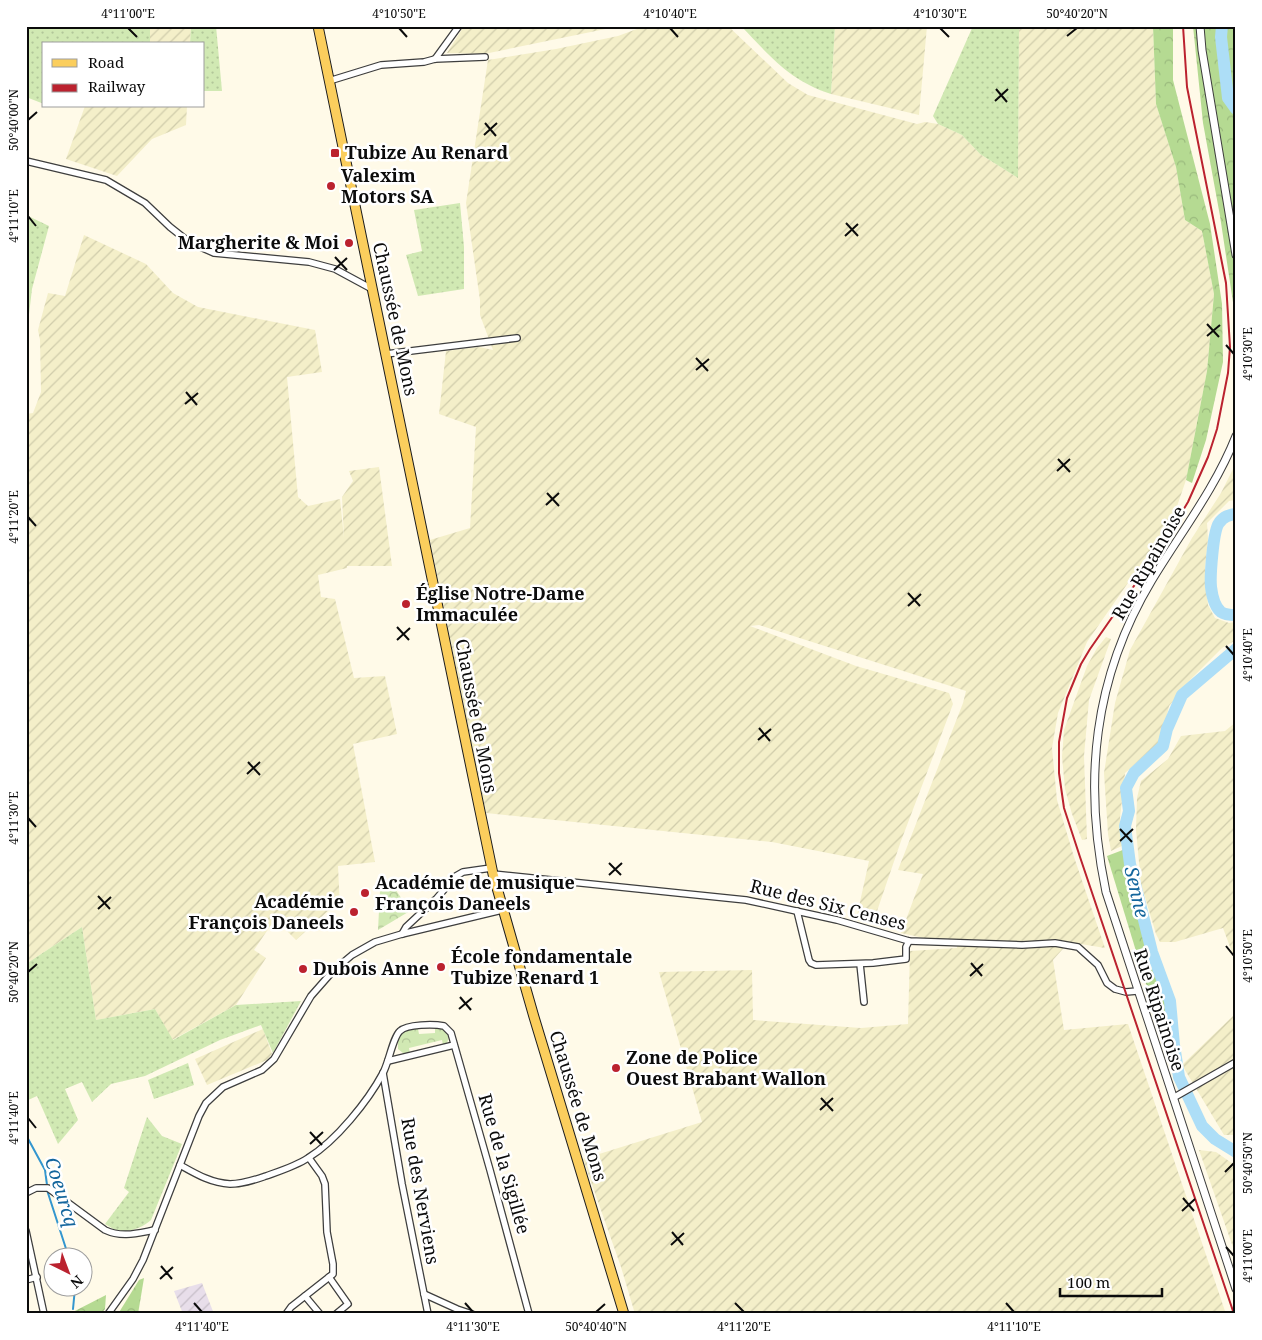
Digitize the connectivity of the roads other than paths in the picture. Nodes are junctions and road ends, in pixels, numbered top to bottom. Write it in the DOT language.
graph roads {
  1 [pos="318,26"];
  2 [pos="459,26"];
  3 [pos="1200,26"];
  4 [pos="485,56"];
  5 [pos="435,59"];
  6 [pos="329,81"];
  7 [pos="26,160"];
  8 [pos="1235,252"];
  9 [pos="372,289"];
  10 [pos="517,338"];
  11 [pos="386,354"];
  12 [pos="1236,436"];
  13 [pos="492,871"];
  14 [pos="502,910"];
  15 [pos="797,911"];
  16 [pos="402,934"];
  17 [pos="908,941"];
  18 [pos="860,964"];
  19 [pos="1137,991"];
  20 [pos="864,1002"];
  21 [pos="454,1045"];
  22 [pos="388,1061"];
  23 [pos="1236,1062"];
  24 [pos="383,1072"];
  25 [pos="1176,1096"];
  26 [pos="309,1158"];
  27 [pos="180,1165"];
  28 [pos="26,1192"];
  29 [pos="155,1230"];
  30 [pos="26,1231"];
  31 [pos="37,1277"];
  32 [pos="328,1277"];
  33 [pos="26,1280"];
  34 [pos="1236,1289"];
  35 [pos="424,1294"];
  36 [pos="305,1296"];
  37 [pos="44,1314"];
  38 [pos="108,1314"];
  39 [pos="286,1314"];
  40 [pos="320,1314"];
  41 [pos="336,1314"];
  42 [pos="428,1314"];
  43 [pos="472,1314"];
  44 [pos="529,1314"];
  45 [pos="624,1314"];
  1 -- 6 [label="main road, Chaussée de Mons"];
  2 -- 5 [label="street"];
  3 -- 8 [label="street"];
  4 -- 5 [label="street"];
  5 -- 6 [label="street"];
  6 -- 9 [label="main road, Chaussée de Mons"];
  7 -- 9 [label="street"];
  9 -- 11 [label="main road, Chaussée de Mons"];
  10 -- 11 [label="street"];
  11 -- 13 [label="main road, Chaussée de Mons"];
  12 -- 19 [label="street, Rue Ripainoise"];
  13 -- 14 [label="main road, Chaussée de Mons"];
  13 -- 15 [label="street, Rue des Six Censes"];
  13 -- 16 [label="street, Rue des Six Censes"];
  14 -- 16 [label="street"];
  14 -- 45 [label="main road, Chaussée de Mons"];
  15 -- 17 [label="street, Rue des Six Censes"];
  15 -- 18 [label="street"];
  16 -- 27 [label="street"];
  17 -- 18 [label="street"];
  17 -- 19 [label="street, Rue des Six Censes"];
  18 -- 20 [label="street"];
  19 -- 25 [label="street, Rue Ripainoise"];
  21 -- 22 [label="street"];
  21 -- 22 [label="street, Rue de la Sigillée"];
  21 -- 44 [label="street, Rue de la Sigillée"];
  22 -- 24 [label="street"];
  23 -- 25 [label="street"];
  24 -- 26 [label="street"];
  24 -- 35 [label="street, Rue des Nerviens"];
  25 -- 34 [label="street, Rue Ripainoise"];
  26 -- 27 [label="street"];
  26 -- 32 [label="street"];
  27 -- 29 [label="street"];
  28 -- 29 [label="street"];
  29 -- 38 [label="street"];
  30 -- 31 [label="street"];
  31 -- 33 [label="street"];
  31 -- 37 [label="street"];
  32 -- 36 [label="street"];
  32 -- 41 [label="street"];
  35 -- 42 [label="street, Rue des Nerviens"];
  35 -- 43 [label="street"];
  36 -- 39 [label="street"];
  36 -- 40 [label="street"];
}
